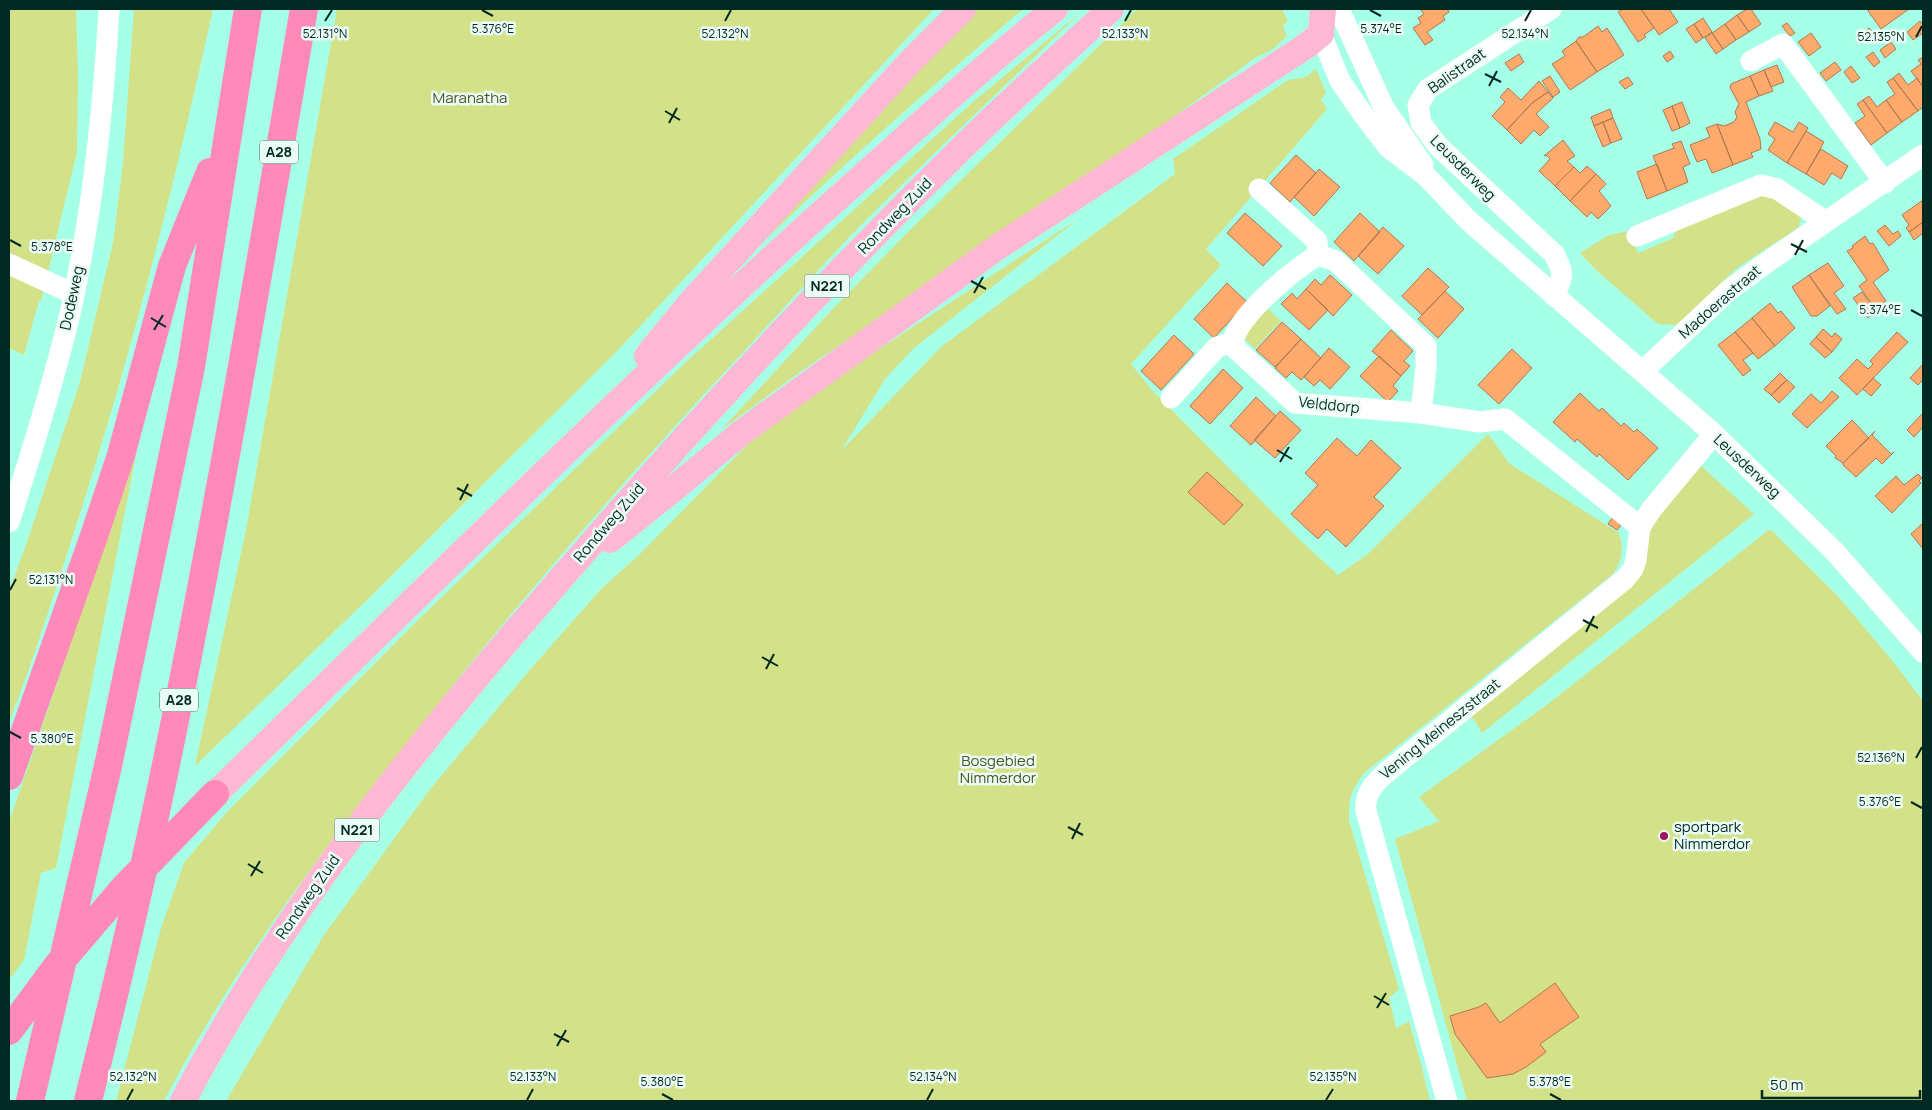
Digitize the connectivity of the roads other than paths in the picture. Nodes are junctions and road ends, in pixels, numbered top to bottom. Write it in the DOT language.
graph roads {
  1 [pos="109,9"];
  2 [pos="248,9"];
  3 [pos="304,9"];
  4 [pos="963,9"];
  5 [pos="1055,9"];
  6 [pos="1111,9"];
  7 [pos="1313,9"];
  8 [pos="1324,9"];
  9 [pos="1339,9"];
  10 [pos="1551,9"];
  11 [pos="1321,34"];
  12 [pos="1751,61"];
  13 [pos="1418,105"];
  14 [pos="228,127"];
  15 [pos="1396,143"];
  16 [pos="1923,155"];
  17 [pos="1885,183"];
  18 [pos="1259,188"];
  19 [pos="1825,221"];
  20 [pos="1636,236"];
  21 [pos="1318,255"];
  22 [pos="9,264"];
  23 [pos="74,294"];
  24 [pos="1554,296"];
  25 [pos="1234,342"];
  26 [pos="1643,371"];
  27 [pos="1171,398"];
  28 [pos="1421,413"];
  29 [pos="583,434"];
  30 [pos="1714,434"];
  31 [pos="9,522"];
  32 [pos="1640,527"];
  33 [pos="560,579"];
  34 [pos="1923,652"];
  35 [pos="9,776"];
  36 [pos="215,794"];
  37 [pos="9,1031"];
  38 [pos="30,1101"];
  39 [pos="88,1101"];
  40 [pos="183,1101"];
  41 [pos="1447,1101"];
  1 -- 23 [label="street, Dodeweg"];
  2 -- 14 [label="highway"];
  3 -- 39 [label="highway, A28"];
  4 -- 29 [label="main road"];
  5 -- 29 [label="main road"];
  6 -- 33 [label="main road, Rondweg Zuid / N221"];
  7 -- 11 [label="main road, Leusderweg"];
  8 -- 11 [label="main road"];
  9 -- 15 [label="street, Leusderweg"];
  10 -- 13 [label="street, Balistraat"];
  11 -- 15 [label="street, Leusderweg"];
  11 -- 33 [label="main road, N221"];
  12 -- 17 [label="street"];
  13 -- 24 [label="street, Leusderweg"];
  14 -- 35 [label="highway"];
  14 -- 38 [label="highway"];
  15 -- 24 [label="street, Leusderweg"];
  16 -- 17 [label="street, Madoerastraat"];
  17 -- 19 [label="street, Madoerastraat"];
  18 -- 21 [label="street"];
  19 -- 20 [label="street"];
  19 -- 26 [label="street, Madoerastraat"];
  21 -- 25 [label="street"];
  21 -- 28 [label="street"];
  22 -- 23 [label="street"];
  23 -- 31 [label="street, Dodeweg"];
  24 -- 26 [label="street, Leusderweg"];
  25 -- 27 [label="street"];
  25 -- 28 [label="street, Velddorp"];
  26 -- 30 [label="street, Leusderweg"];
  28 -- 32 [label="street, Velddorp"];
  29 -- 36 [label="main road"];
  30 -- 32 [label="street, Vening Meineszstraat"];
  30 -- 34 [label="street, Leusderweg"];
  32 -- 41 [label="street, Vening Meineszstraat"];
  33 -- 40 [label="main road, Rondweg Zuid / N221"];
  36 -- 37 [label="highway"];
}
